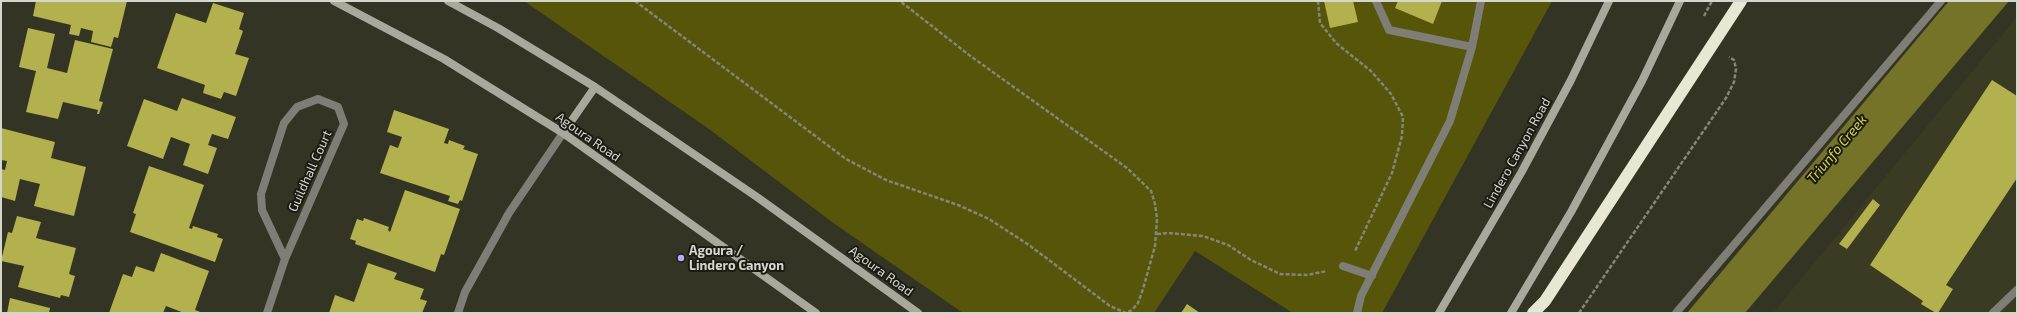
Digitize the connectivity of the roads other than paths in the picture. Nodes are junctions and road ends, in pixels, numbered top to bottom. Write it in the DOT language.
graph roads {
  1 [pos="334,1"];
  2 [pos="448,1"];
  3 [pos="1376,1"];
  4 [pos="1482,1"];
  5 [pos="1609,1"];
  6 [pos="1680,1"];
  7 [pos="1741,1"];
  8 [pos="1941,1"];
  9 [pos="1472,47"];
  10 [pos="595,87"];
  11 [pos="563,133"];
  12 [pos="285,259"];
  13 [pos="1343,266"];
  14 [pos="1372,276"];
  15 [pos="2017,290"];
  16 [pos="267,313"];
  17 [pos="458,313"];
  18 [pos="816,313"];
  19 [pos="918,313"];
  20 [pos="1357,313"];
  21 [pos="1440,313"];
  22 [pos="1511,313"];
  23 [pos="1533,313"];
  24 [pos="1676,313"];
  25 [pos="1993,313"];
  1 -- 11 [label="main road, Agoura Road"];
  2 -- 10 [label="main road, Agoura Road"];
  3 -- 9 [label="street"];
  4 -- 9 [label="street"];
  5 -- 21 [label="main road, Lindero Canyon Road"];
  6 -- 22 [label="main road"];
  7 -- 23 [label="highway"];
  8 -- 24 [label="street"];
  9 -- 14 [label="street"];
  10 -- 11 [label="main road"];
  10 -- 19 [label="main road, Agoura Road"];
  11 -- 17 [label="street"];
  11 -- 18 [label="main road, Agoura Road"];
  12 -- 12 [label="street, Guildhall Court"];
  12 -- 16 [label="street, Guildhall Court"];
  13 -- 14 [label="street"];
  14 -- 20 [label="street"];
  15 -- 25 [label="street"];
}
